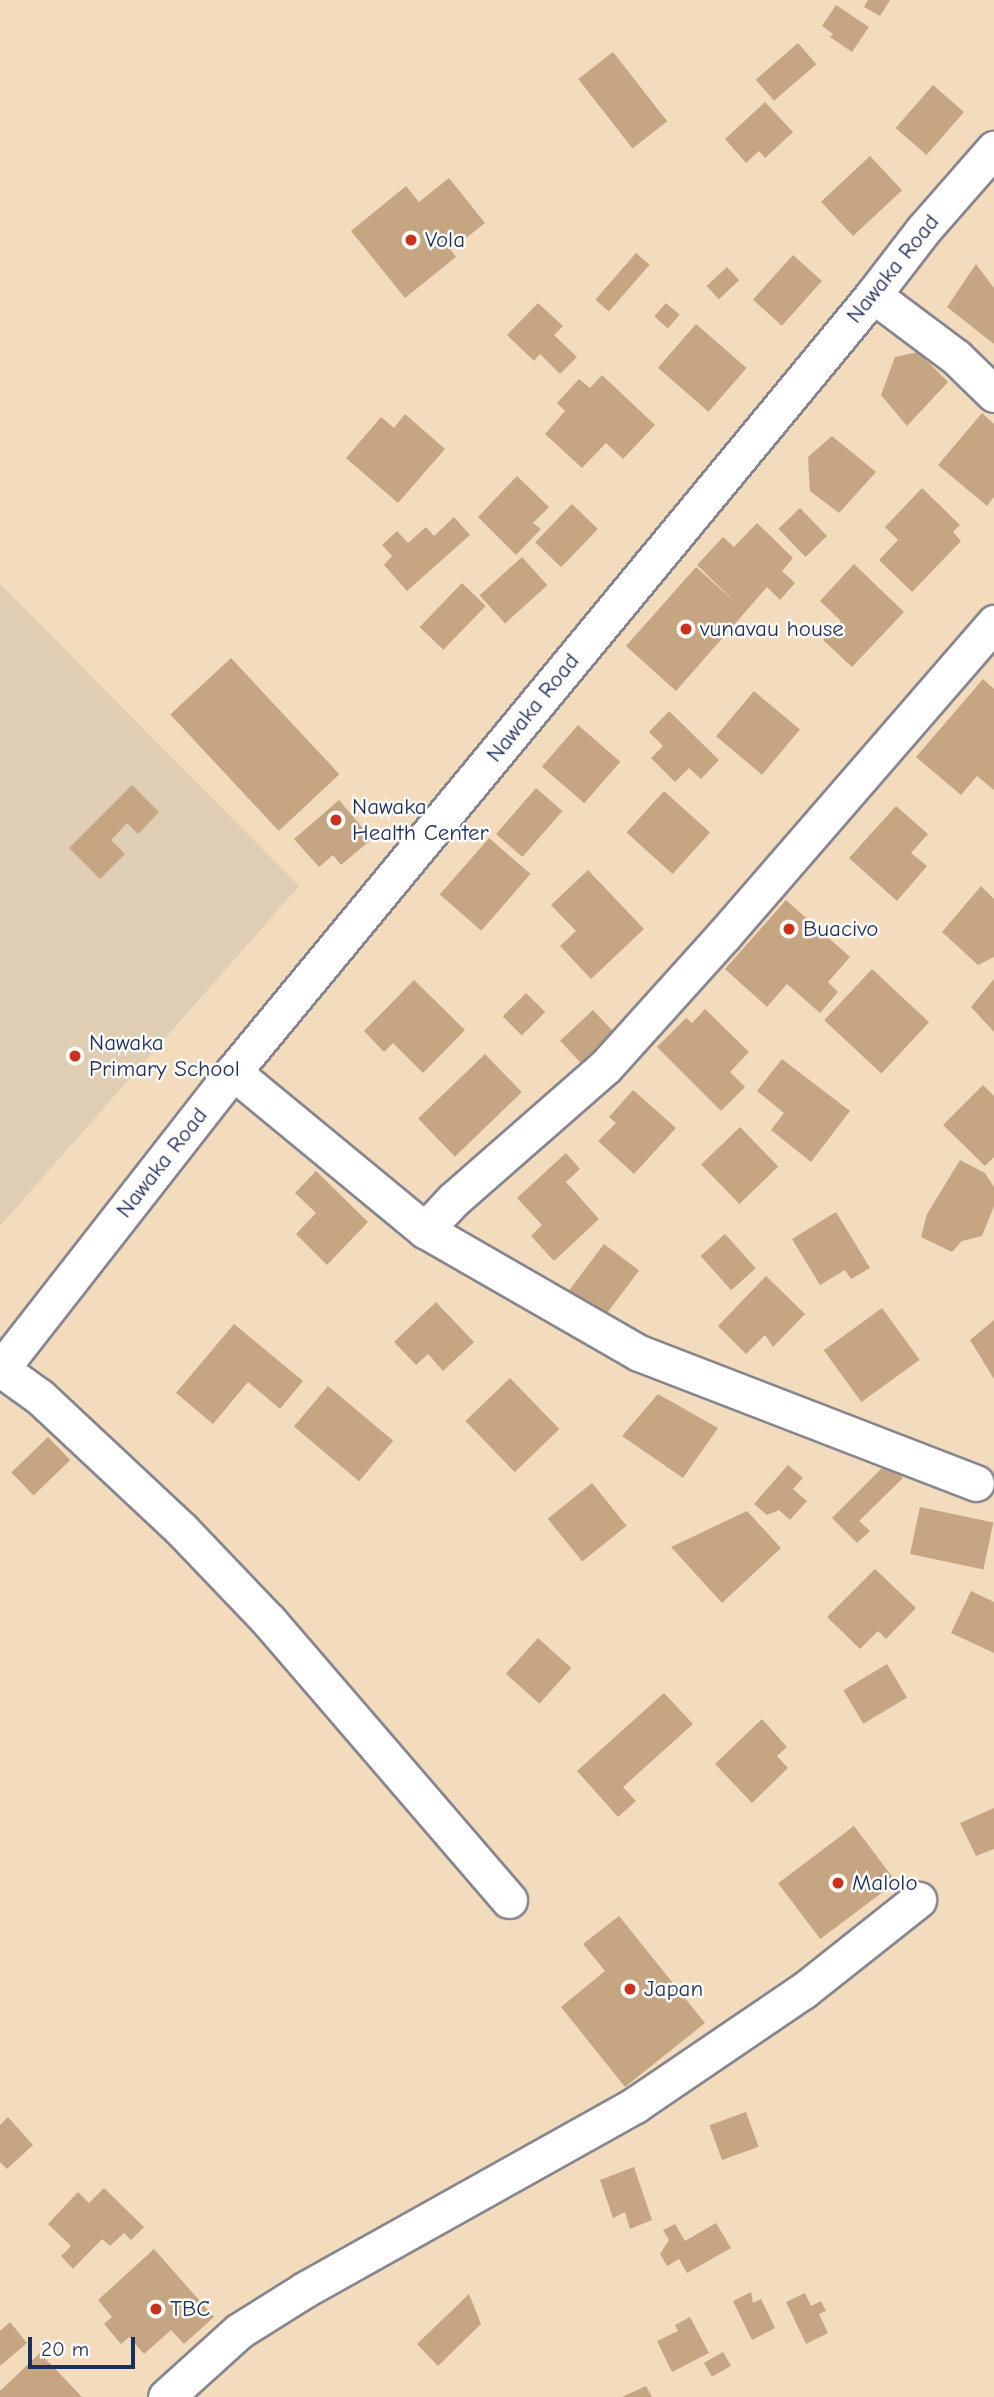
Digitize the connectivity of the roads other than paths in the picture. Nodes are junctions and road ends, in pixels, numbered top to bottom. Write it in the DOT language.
graph roads {
  1 [pos="994,149"];
  2 [pos="873,295"];
  3 [pos="994,394"];
  4 [pos="994,623"];
  5 [pos="233,1072"];
  6 [pos="425,1230"];
  7 [pos="5,1351"];
  8 [pos="976,1483"];
  9 [pos="509,1900"];
  10 [pos="918,1900"];
  11 [pos="166,2397"];
  1 -- 2 [label="street, Nawaka Road"];
  2 -- 3 [label="street"];
  2 -- 5 [label="street, Nawaka Road"];
  4 -- 6 [label="street"];
  5 -- 6 [label="street"];
  5 -- 7 [label="street, Nawaka Road"];
  6 -- 8 [label="street"];
  7 -- 9 [label="street"];
  10 -- 11 [label="street"];
}
